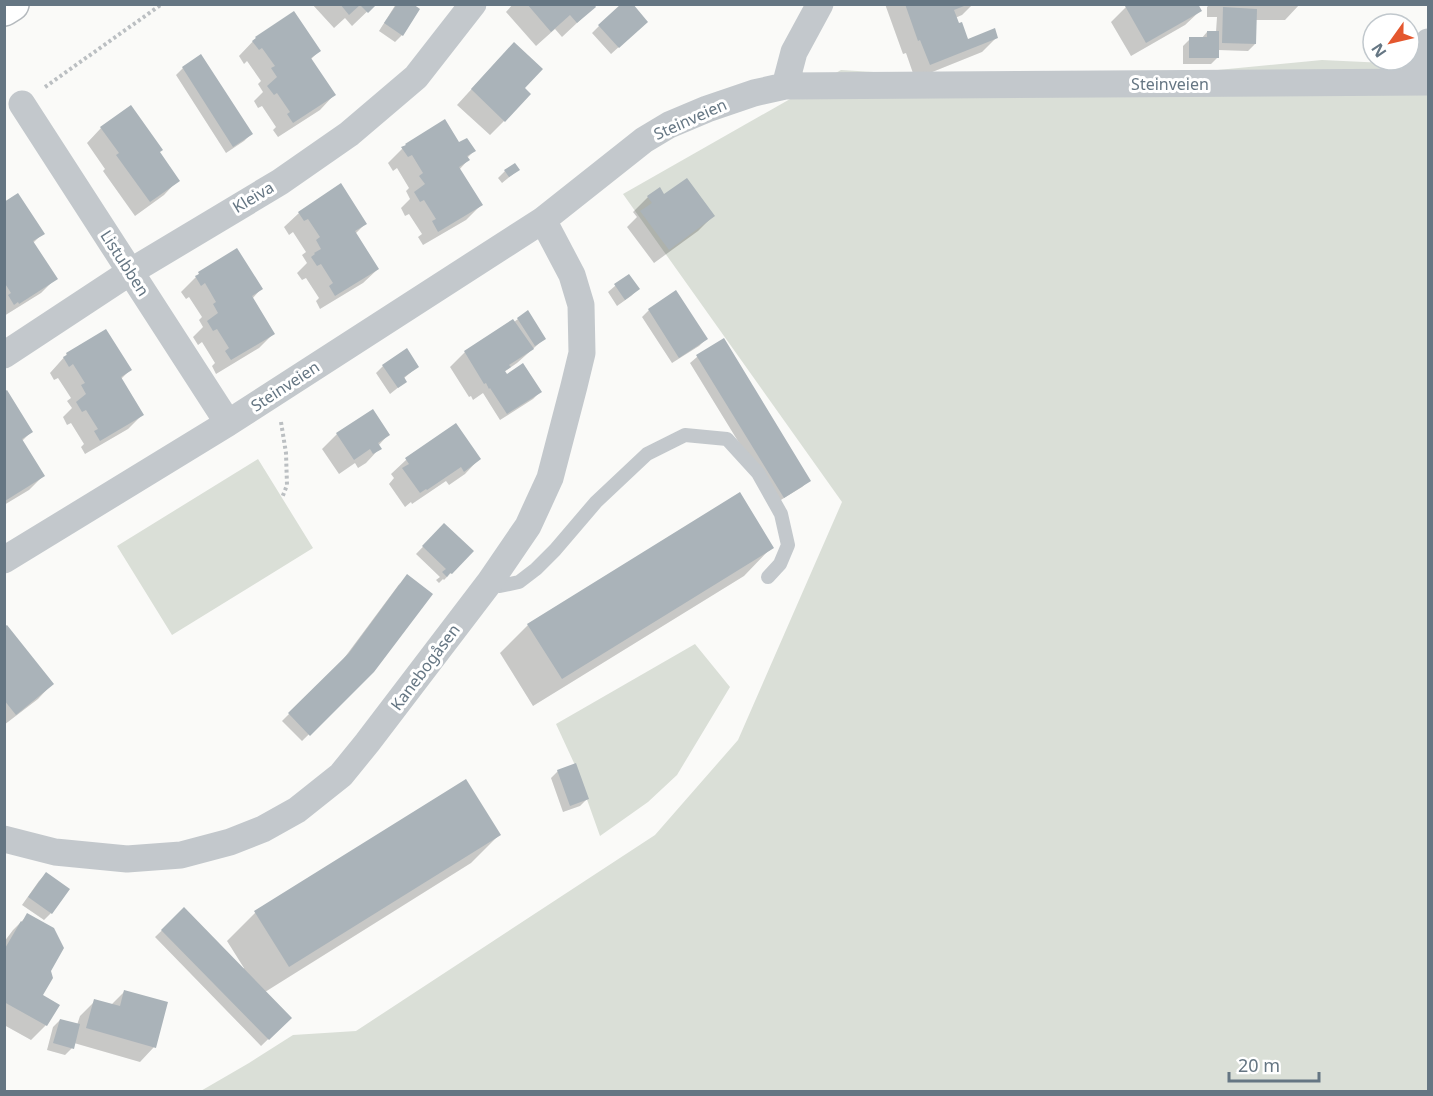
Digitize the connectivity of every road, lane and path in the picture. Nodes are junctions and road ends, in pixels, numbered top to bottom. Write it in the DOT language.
graph roads {
  1 [pos="12,4"];
  2 [pos="162,4"];
  3 [pos="473,4"];
  4 [pos="820,4"];
  5 [pos="4,9"];
  6 [pos="1428,42"];
  7 [pos="1420,82"];
  8 [pos="785,86"];
  9 [pos="22,104"];
  10 [pos="543,220"];
  11 [pos="130,272"];
  12 [pos="4,355"];
  13 [pos="271,395"];
  14 [pos="228,423"];
  15 [pos="282,498"];
  16 [pos="4,560"];
  17 [pos="768,578"];
  18 [pos="489,583"];
  19 [pos="4,839"];
  1 -- 5 [label="highway"];
  2 -- 9 [label="path"];
  3 -- 11 [label="street, Kleiva"];
  4 -- 8 [label="street"];
  6 -- 7 [label="street"];
  7 -- 8 [label="street, Steinveien"];
  8 -- 10 [label="street, Steinveien"];
  9 -- 11 [label="street, Listubben"];
  10 -- 13 [label="street, Steinveien"];
  10 -- 18 [label="street, Kanebogåsen"];
  11 -- 12 [label="street, Kleiva"];
  11 -- 14 [label="street, Listubben"];
  13 -- 14 [label="street, Steinveien"];
  13 -- 15 [label="path"];
  14 -- 16 [label="street, Steinveien"];
  17 -- 18 [label="lane"];
  18 -- 19 [label="street, Kanebogåsen"];
}
